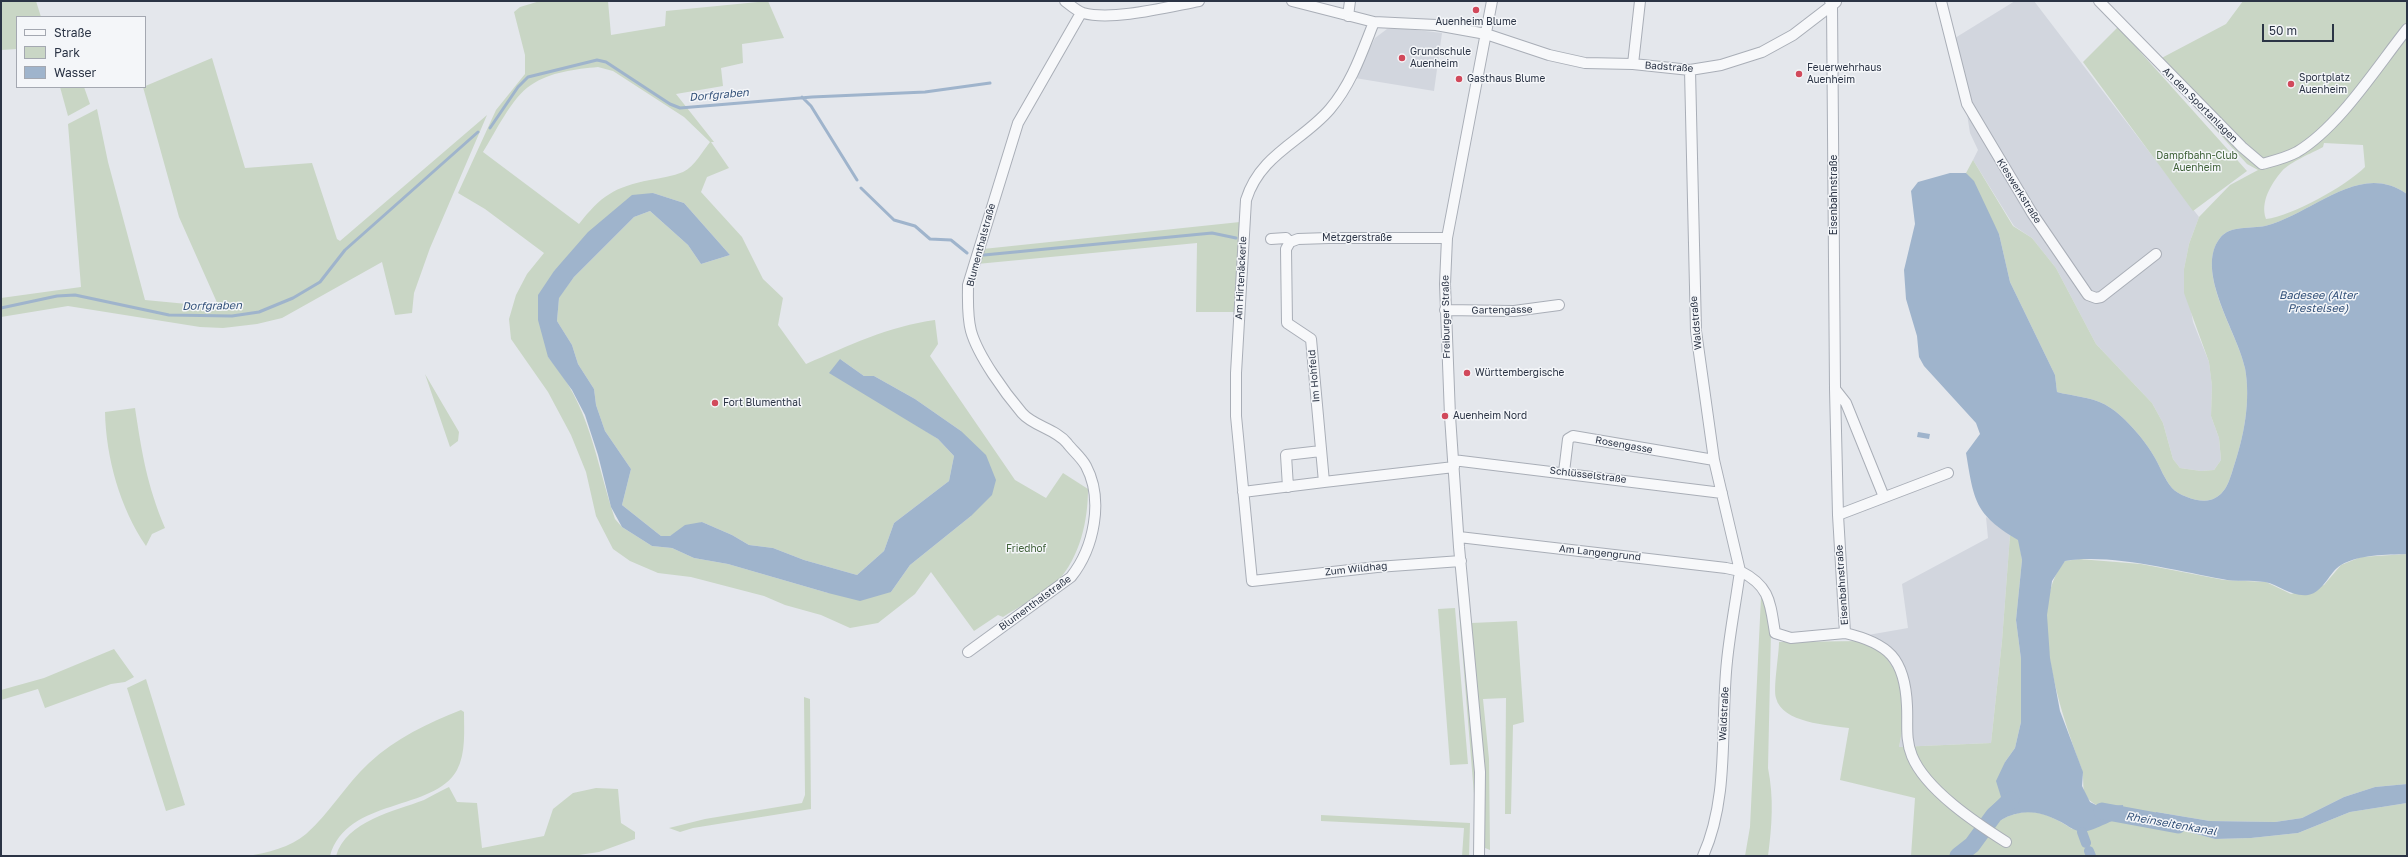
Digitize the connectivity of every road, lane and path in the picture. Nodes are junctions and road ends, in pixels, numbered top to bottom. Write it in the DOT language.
graph roads {
  1 [pos="1065,1"];
  2 [pos="1199,1"];
  3 [pos="1292,1"];
  4 [pos="1350,1"];
  5 [pos="1492,1"];
  6 [pos="1640,1"];
  7 [pos="1941,1"];
  8 [pos="2099,1"];
  9 [pos="1834,2"];
  10 [pos="1081,13"];
  11 [pos="1348,16"];
  12 [pos="1374,22"];
  13 [pos="2407,28"];
  14 [pos="1486,34"];
  15 [pos="1633,64"];
  16 [pos="1690,70"];
  17 [pos="1447,238"];
  18 [pos="1271,239"];
  19 [pos="1290,242"];
  20 [pos="2156,254"];
  21 [pos="1559,305"];
  22 [pos="1445,310"];
  23 [pos="1835,389"];
  24 [pos="1321,451"];
  25 [pos="1714,460"];
  26 [pos="1454,463"];
  27 [pos="1564,472"];
  28 [pos="1948,473"];
  29 [pos="1324,482"];
  30 [pos="1288,486"];
  31 [pos="1243,492"];
  32 [pos="1722,493"];
  33 [pos="1884,497"];
  34 [pos="1838,515"];
  35 [pos="1459,537"];
  36 [pos="1461,561"];
  37 [pos="1740,571"];
  38 [pos="1252,580"];
  39 [pos="1845,633"];
  40 [pos="968,652"];
  41 [pos="2006,842"];
  42 [pos="1479,856"];
  43 [pos="1703,856"];
  1 -- 10 [label="street"];
  2 -- 10 [label="street"];
  3 -- 11 [label="street, Badstraße"];
  4 -- 11 [label="street"];
  5 -- 14 [label="street, Freiburger Straße"];
  6 -- 15 [label="street"];
  7 -- 20 [label="street, Kieswerkstraße"];
  8 -- 13 [label="street, An den Sportanlagen"];
  9 -- 16 [label="street, Badstraße"];
  9 -- 23 [label="street, Eisenbahnstraße"];
  10 -- 40 [label="street, Blumenthalstraße"];
  11 -- 12 [label="street, Badstraße"];
  12 -- 14 [label="street, Badstraße"];
  12 -- 31 [label="street, Am Hirtenäckerle"];
  14 -- 15 [label="street, Badstraße"];
  14 -- 17 [label="street, Freiburger Straße"];
  15 -- 16 [label="street, Badstraße"];
  16 -- 25 [label="street, Waldstraße"];
  17 -- 19 [label="street, Metzgerstraße"];
  17 -- 22 [label="street, Freiburger Straße"];
  18 -- 19 [label="street, Metzgerstraße"];
  19 -- 24 [label="street, Im Hohfeld"];
  21 -- 22 [label="street, Gartengasse"];
  22 -- 26 [label="street, Freiburger Straße"];
  23 -- 33 [label="street"];
  23 -- 34 [label="street, Eisenbahnstraße"];
  24 -- 29 [label="street, Im Hohfeld"];
  24 -- 30 [label="street"];
  25 -- 27 [label="street, Rosengasse"];
  25 -- 32 [label="street, Waldstraße"];
  26 -- 27 [label="street, Schlüsselstraße"];
  26 -- 29 [label="street"];
  26 -- 35 [label="street, Freiburger Straße"];
  27 -- 32 [label="street, Schlüsselstraße"];
  28 -- 33 [label="street"];
  29 -- 30 [label="street"];
  30 -- 31 [label="street"];
  31 -- 38 [label="street, Am Hirtenäckerle"];
  32 -- 37 [label="street, Waldstraße"];
  33 -- 34 [label="street"];
  34 -- 39 [label="street, Eisenbahnstraße"];
  35 -- 36 [label="street, Freiburger Straße"];
  35 -- 37 [label="street, Am Langengrund"];
  36 -- 38 [label="street, Zum Wildhag"];
  36 -- 42 [label="street, Freiburger Straße"];
  37 -- 39 [label="street"];
  37 -- 43 [label="street, Waldstraße"];
  39 -- 41 [label="street, Eisenbahnstraße"];
}
